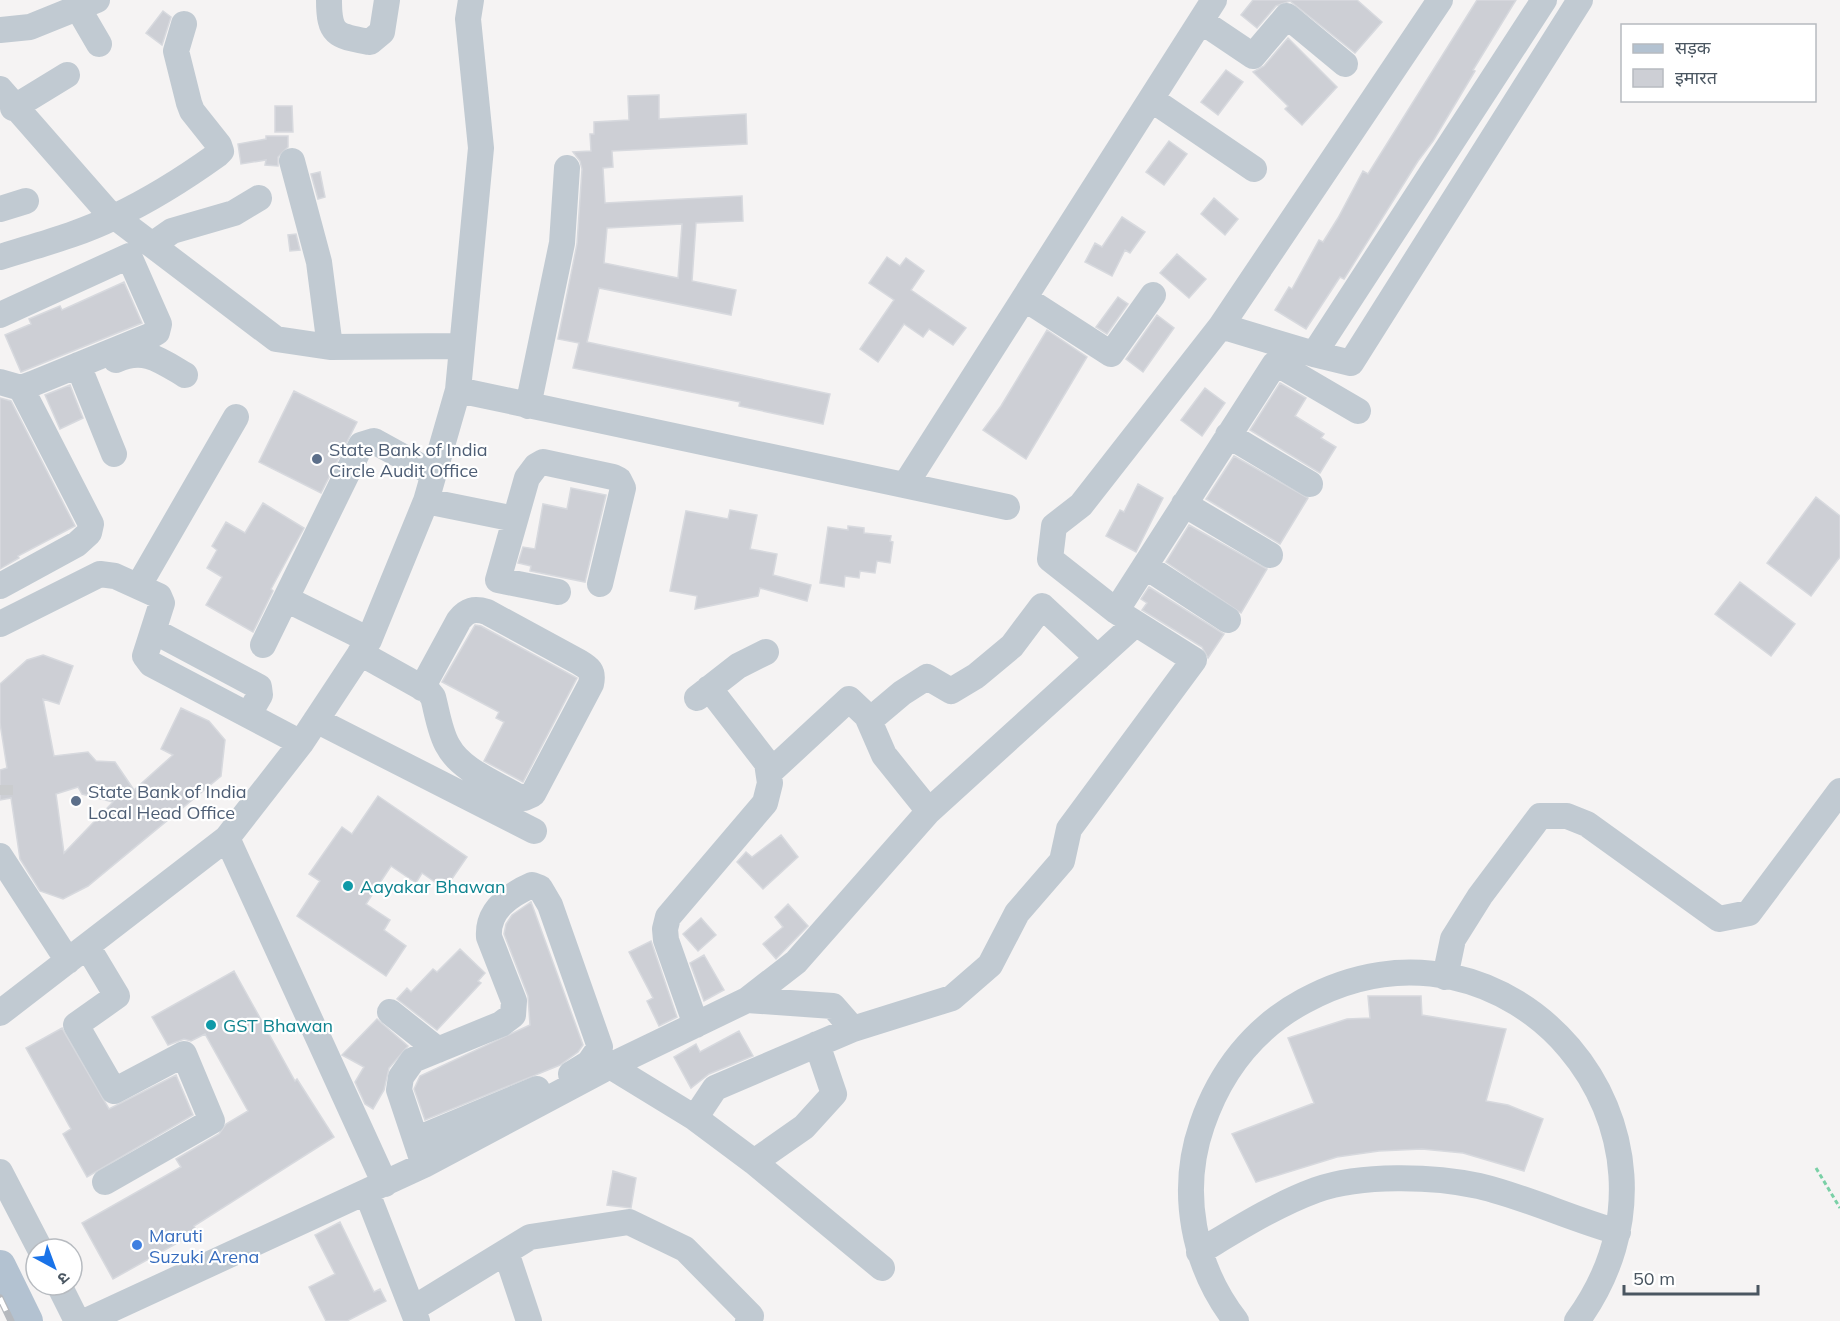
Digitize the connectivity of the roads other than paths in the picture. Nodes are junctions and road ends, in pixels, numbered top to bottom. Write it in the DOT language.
graph roads {
  1 [pos="329,0"];
  2 [pos="387,0"];
  3 [pos="471,0"];
  4 [pos="1440,0"];
  5 [pos="1544,0"];
  6 [pos="1580,0"];
  7 [pos="88,4"];
  8 [pos="1208,10"];
  9 [pos="184,24"];
  10 [pos="0,30"];
  11 [pos="99,44"];
  12 [pos="1345,64"];
  13 [pos="67,75"];
  14 [pos="7,98"];
  15 [pos="1151,99"];
  16 [pos="292,161"];
  17 [pos="567,168"];
  18 [pos="1254,169"];
  19 [pos="259,198"];
  20 [pos="27,201"];
  21 [pos="0,209"];
  22 [pos="114,217"];
  23 [pos="152,246"];
  24 [pos="0,257"];
  25 [pos="1153,295"];
  26 [pos="1024,298"];
  27 [pos="0,315"];
  28 [pos="1221,326"];
  29 [pos="462,346"];
  30 [pos="330,347"];
  31 [pos="1314,354"];
  32 [pos="81,370"];
  33 [pos="185,375"];
  34 [pos="11,385"];
  35 [pos="458,390"];
  36 [pos="528,406"];
  37 [pos="1358,411"];
  38 [pos="236,417"];
  39 [pos="1228,435"];
  40 [pos="114,454"];
  41 [pos="434,474"];
  42 [pos="1310,484"];
  43 [pos="905,485"];
  44 [pos="426,501"];
  45 [pos="1184,504"];
  46 [pos="1007,507"];
  47 [pos="515,519"];
  48 [pos="1270,555"];
  49 [pos="1145,566"];
  50 [pos="600,584"];
  51 [pos="140,585"];
  52 [pos="0,586"];
  53 [pos="558,592"];
  54 [pos="288,600"];
  55 [pos="1125,618"];
  56 [pos="1228,620"];
  57 [pos="0,624"];
  58 [pos="263,645"];
  59 [pos="364,647"];
  60 [pos="766,652"];
  61 [pos="1098,658"];
  62 [pos="422,687"];
  63 [pos="316,720"];
  64 [pos="870,720"];
  65 [pos="301,743"];
  66 [pos="769,773"];
  67 [pos="1840,791"];
  68 [pos="930,811"];
  69 [pos="534,831"];
  70 [pos="227,838"];
  71 [pos="0,856"];
  72 [pos="77,953"];
  73 [pos="1445,977"];
  74 [pos="747,1000"];
  75 [pos="390,1012"];
  76 [pos="0,1013"];
  77 [pos="696,1025"];
  78 [pos="853,1029"];
  79 [pos="817,1044"];
  80 [pos="438,1050"];
  81 [pos="610,1066"];
  82 [pos="695,1118"];
  83 [pos="417,1139"];
  84 [pos="754,1162"];
  85 [pos="424,1165"];
  86 [pos="0,1172"];
  87 [pos="105,1182"];
  88 [pos="376,1188"];
  89 [pos="1618,1232"];
  90 [pos="34,1237"];
  91 [pos="506,1252"];
  92 [pos="1199,1252"];
  93 [pos="0,1266"];
  94 [pos="882,1268"];
  95 [pos="65,1297"];
  96 [pos="416,1314"];
  97 [pos="27,1321"];
  98 [pos="78,1321"];
  99 [pos="86,1321"];
  100 [pos="529,1321"];
  101 [pos="748,1321"];
  102 [pos="1236,1321"];
  103 [pos="1577,1321"];
  1 -- 2 [label="street"];
  3 -- 29 [label="street"];
  4 -- 28 [label="street"];
  5 -- 31 [label="street"];
  6 -- 31 [label="street"];
  7 -- 10 [label="street"];
  7 -- 11 [label="street"];
  8 -- 12 [label="street"];
  8 -- 15 [label="street"];
  9 -- 22 [label="street"];
  13 -- 14 [label="street"];
  14 -- 22 [label="street"];
  15 -- 18 [label="street"];
  15 -- 26 [label="street"];
  16 -- 30 [label="street"];
  17 -- 36 [label="street"];
  19 -- 23 [label="street"];
  20 -- 21 [label="street"];
  22 -- 23 [label="street"];
  22 -- 24 [label="street"];
  23 -- 30 [label="street"];
  25 -- 26 [label="street"];
  26 -- 43 [label="street"];
  27 -- 32 [label="street"];
  28 -- 31 [label="street"];
  28 -- 55 [label="street"];
  29 -- 30 [label="street"];
  29 -- 35 [label="street"];
  32 -- 33 [label="street"];
  32 -- 34 [label="street"];
  32 -- 40 [label="street"];
  34 -- 52 [label="street"];
  35 -- 36 [label="street"];
  35 -- 41 [label="street"];
  36 -- 43 [label="street"];
  37 -- 39 [label="street"];
  38 -- 51 [label="street"];
  39 -- 42 [label="street"];
  39 -- 45 [label="street"];
  41 -- 44 [label="street"];
  41 -- 54 [label="street"];
  43 -- 46 [label="street"];
  44 -- 47 [label="street"];
  44 -- 59 [label="street"];
  45 -- 48 [label="street"];
  45 -- 49 [label="street"];
  47 -- 50 [label="street"];
  47 -- 53 [label="street"];
  49 -- 55 [label="street"];
  49 -- 56 [label="street"];
  51 -- 57 [label="street"];
  51 -- 65 [label="street"];
  54 -- 58 [label="street"];
  54 -- 59 [label="street"];
  55 -- 61 [label="street"];
  55 -- 78 [label="street"];
  59 -- 62 [label="street"];
  59 -- 63 [label="street"];
  60 -- 66 [label="street"];
  61 -- 64 [label="street"];
  61 -- 68 [label="street"];
  62 -- 62 [label="street"];
  63 -- 65 [label="street"];
  63 -- 69 [label="street"];
  64 -- 66 [label="street"];
  64 -- 68 [label="street"];
  65 -- 70 [label="street"];
  66 -- 77 [label="street"];
  67 -- 73 [label="street"];
  68 -- 74 [label="street"];
  70 -- 72 [label="street"];
  70 -- 88 [label="street"];
  71 -- 72 [label="street"];
  72 -- 76 [label="street"];
  72 -- 87 [label="street"];
  73 -- 89 [label="street"];
  73 -- 92 [label="street"];
  74 -- 77 [label="street"];
  74 -- 78 [label="street"];
  75 -- 80 [label="street"];
  77 -- 81 [label="street"];
  78 -- 79 [label="street"];
  79 -- 82 [label="street"];
  79 -- 84 [label="street"];
  80 -- 83 [label="street"];
  80 -- 83 [label="street"];
  81 -- 82 [label="street"];
  81 -- 85 [label="street"];
  82 -- 84 [label="street"];
  83 -- 85 [label="street"];
  84 -- 94 [label="street"];
  85 -- 88 [label="street"];
  86 -- 90 [label="street"];
  88 -- 96 [label="street"];
  88 -- 99 [label="street"];
  89 -- 92 [label="street"];
  89 -- 103 [label="street"];
  91 -- 96 [label="street"];
  91 -- 100 [label="street"];
  91 -- 101 [label="street"];
  92 -- 102 [label="street"];
  93 -- 97 [label="main road"];
  95 -- 98 [label="street"];
}
